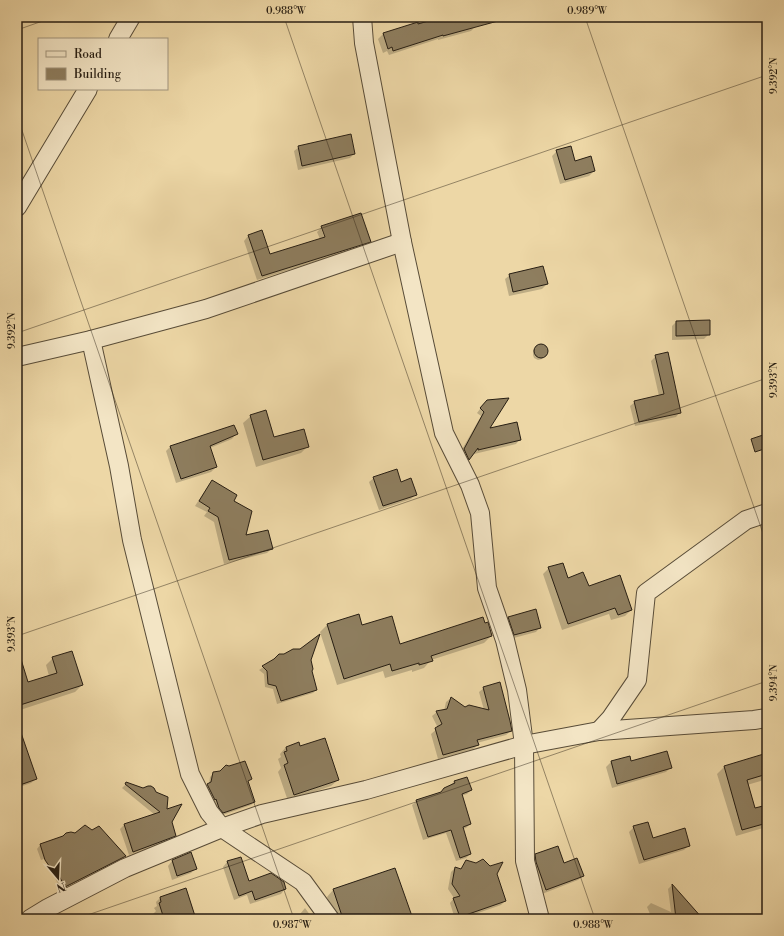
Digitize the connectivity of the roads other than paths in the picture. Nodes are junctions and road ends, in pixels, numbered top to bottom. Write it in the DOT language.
graph roads {
  1 [pos="131,17"];
  2 [pos="362,17"];
  3 [pos="119,38"];
  4 [pos="87,90"];
  5 [pos="17,207"];
  6 [pos="402,242"];
  7 [pos="91,340"];
  8 [pos="17,357"];
  9 [pos="767,513"];
  10 [pos="767,718"];
  11 [pos="599,731"];
  12 [pos="524,745"];
  13 [pos="222,828"];
  14 [pos="30,919"];
  15 [pos="330,919"];
  16 [pos="540,919"];
  1 -- 3 [label="street"];
  2 -- 6 [label="street"];
  4 -- 5 [label="street"];
  6 -- 7 [label="street"];
  6 -- 12 [label="street"];
  7 -- 8 [label="street"];
  7 -- 13 [label="street"];
  9 -- 11 [label="street"];
  10 -- 11 [label="street"];
  11 -- 12 [label="street"];
  12 -- 13 [label="street"];
  12 -- 16 [label="street"];
  13 -- 14 [label="street"];
  13 -- 15 [label="street"];
}
